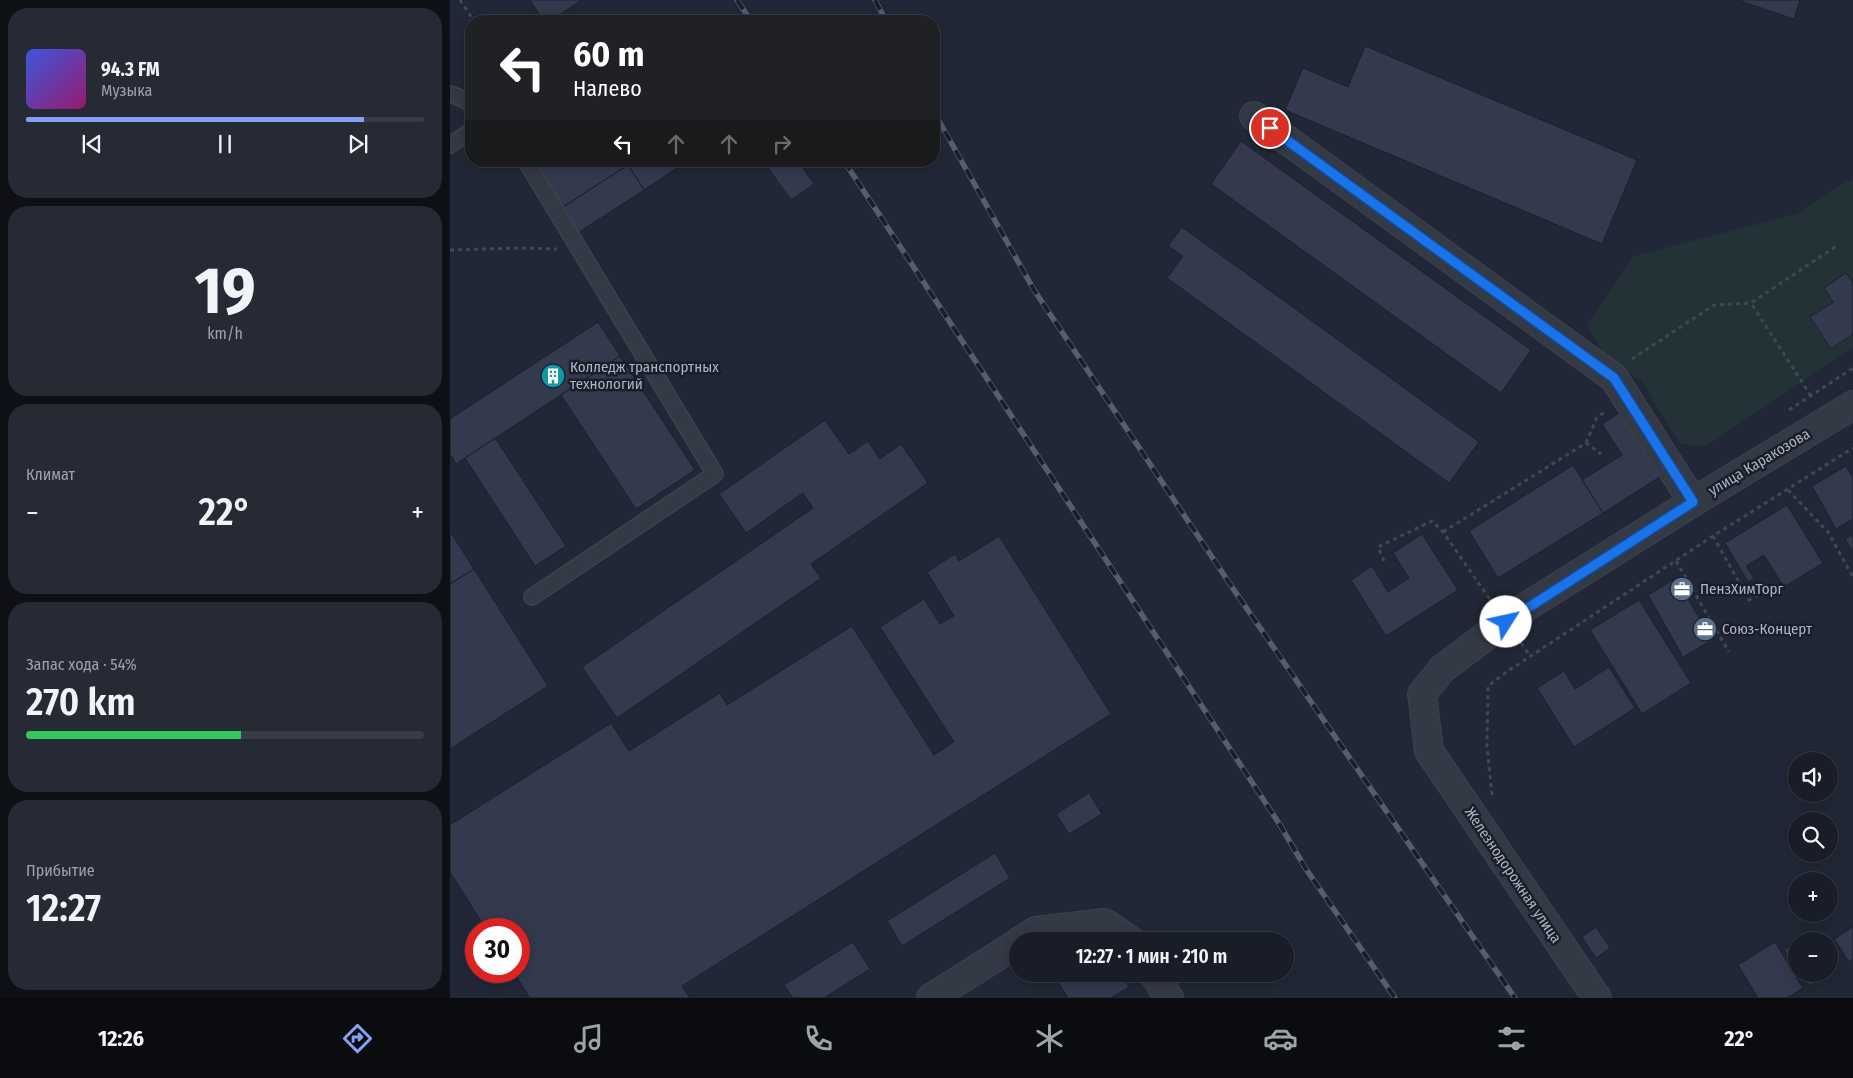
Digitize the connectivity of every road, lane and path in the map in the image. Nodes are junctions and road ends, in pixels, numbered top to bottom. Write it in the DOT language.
graph roads {
  1 [pos="460,0"];
  2 [pos="470,15"];
  3 [pos="450,94"];
  4 [pos="465,100"];
  5 [pos="1254,116"];
  6 [pos="465,135"];
  7 [pos="450,145"];
  8 [pos="530,167"];
  9 [pos="1838,245"];
  10 [pos="450,250"];
  11 [pos="580,250"];
  12 [pos="1751,303"];
  13 [pos="1811,396"];
  14 [pos="1627,398"];
  15 [pos="1853,405"];
  16 [pos="1586,443"];
  17 [pos="1853,448"];
  18 [pos="1602,454"];
  19 [pos="1788,490"];
  20 [pos="1693,502"];
  21 [pos="1443,532"];
  22 [pos="1713,536"];
  23 [pos="1384,561"];
  24 [pos="1676,561"];
  25 [pos="1853,576"];
  26 [pos="1765,590"];
  27 [pos="532,597"];
  28 [pos="1506,622"];
  29 [pos="1729,652"];
  30 [pos="1531,656"];
  31 [pos="1429,751"];
  32 [pos="1492,803"];
  33 [pos="1034,932"];
  34 [pos="1118,932"];
  35 [pos="1009,948"];
  36 [pos="1159,982"];
  37 [pos="931,998"];
  38 [pos="1169,998"];
  39 [pos="1597,998"];
  1 -- 2 [label="path"];
  3 -- 4 [label="lane"];
  5 -- 14 [label="street"];
  6 -- 7 [label="lane"];
  8 -- 11 [label="lane"];
  9 -- 12 [label="path"];
  10 -- 11 [label="path"];
  11 -- 27 [label="lane"];
  12 -- 13 [label="path"];
  12 -- 14 [label="path"];
  14 -- 16 [label="path"];
  14 -- 20 [label="street"];
  15 -- 20 [label="street, улица Каракозова"];
  16 -- 18 [label="path"];
  16 -- 21 [label="path"];
  17 -- 19 [label="path"];
  19 -- 22 [label="path"];
  19 -- 25 [label="path"];
  20 -- 28 [label="street, улица Каракозова"];
  21 -- 23 [label="path"];
  21 -- 28 [label="path"];
  22 -- 24 [label="path"];
  22 -- 26 [label="path"];
  24 -- 29 [label="path"];
  24 -- 30 [label="path"];
  28 -- 30 [label="path"];
  28 -- 31 [label="street, улица Каракозова"];
  30 -- 32 [label="path"];
  31 -- 39 [label="street, Железнодорожная улица"];
  33 -- 34 [label="street"];
  35 -- 37 [label="street"];
  36 -- 38 [label="street"];
}
